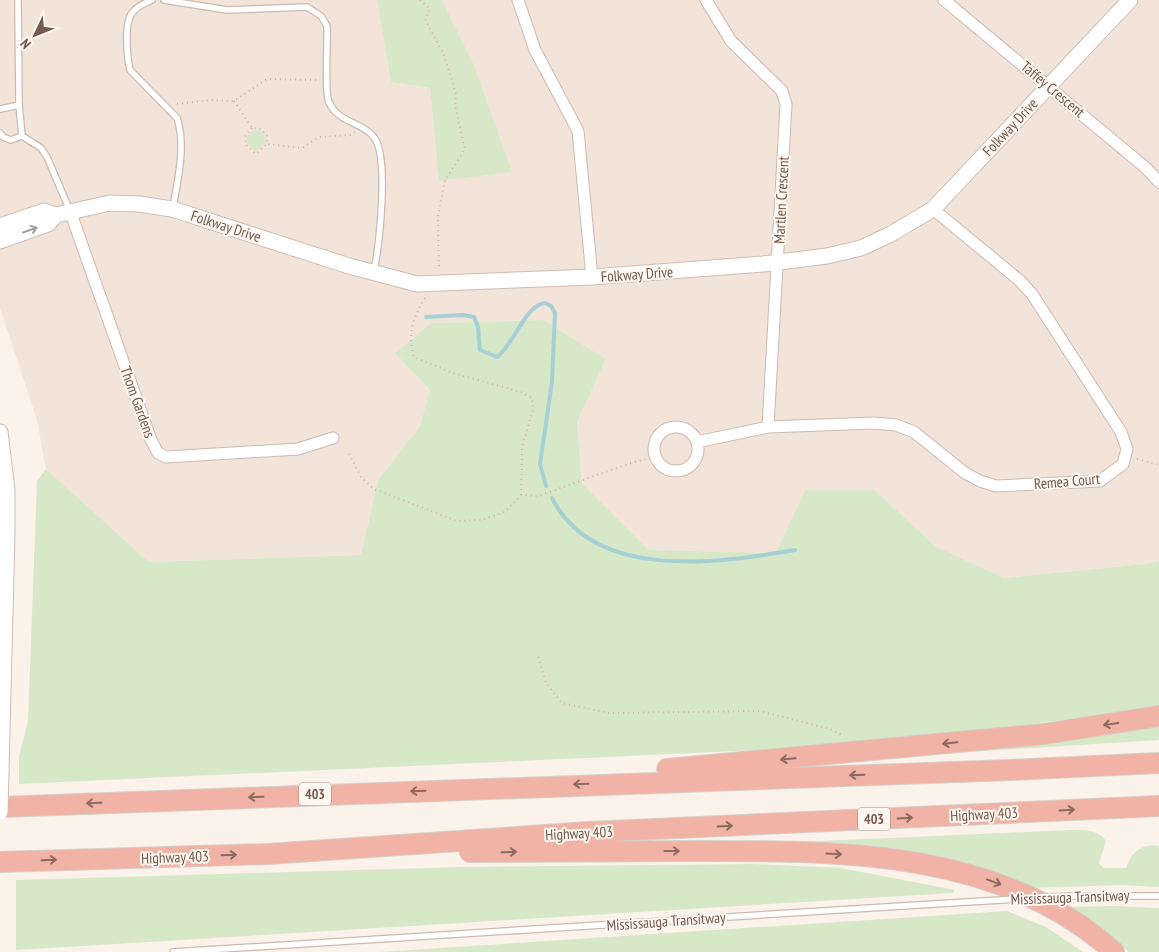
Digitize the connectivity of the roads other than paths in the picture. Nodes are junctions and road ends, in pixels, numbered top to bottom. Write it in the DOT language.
graph roads {
  1 [pos="18,0"];
  2 [pos="152,0"];
  3 [pos="164,0"];
  4 [pos="518,0"];
  5 [pos="706,0"];
  6 [pos="944,0"];
  7 [pos="1130,0"];
  8 [pos="1050,85"];
  9 [pos="19,105"];
  10 [pos="0,110"];
  11 [pos="0,133"];
  12 [pos="22,136"];
  13 [pos="1159,182"];
  14 [pos="172,209"];
  15 [pos="933,209"];
  16 [pos="63,213"];
  17 [pos="0,226"];
  18 [pos="0,241"];
  19 [pos="778,262"];
  20 [pos="374,273"];
  21 [pos="592,277"];
  22 [pos="768,427"];
  23 [pos="0,432"];
  24 [pos="333,438"];
  25 [pos="697,442"];
  26 [pos="1159,716"];
  27 [pos="1159,763"];
  28 [pos="1,771"];
  29 [pos="630,783"];
  30 [pos="1159,806"];
  31 [pos="0,807"];
  32 [pos="0,812"];
  33 [pos="268,854"];
  34 [pos="0,862"];
  35 [pos="1159,896"];
  36 [pos="173,952"];
  37 [pos="1114,952"];
  1 -- 9 [label="lane"];
  2 -- 14 [label="lane"];
  3 -- 20 [label="lane"];
  4 -- 21 [label="street"];
  5 -- 19 [label="street, Martlen Crescent"];
  6 -- 8 [label="street, Taffey Crescent"];
  7 -- 8 [label="street, Folkway Drive"];
  8 -- 13 [label="street, Taffey Crescent"];
  8 -- 15 [label="street, Folkway Drive"];
  9 -- 10 [label="lane"];
  9 -- 12 [label="lane"];
  11 -- 12 [label="lane"];
  12 -- 16 [label="lane"];
  14 -- 16 [label="street, Folkway Drive"];
  14 -- 20 [label="street, Folkway Drive"];
  15 -- 19 [label="street, Folkway Drive"];
  15 -- 22 [label="street, Remea Court"];
  16 -- 17 [label="street, Folkway Drive"];
  18 -- 16 [label="street, Folkway Drive, one-way"];
  16 -- 24 [label="street, Thom Gardens"];
  19 -- 21 [label="street, Folkway Drive"];
  19 -- 22 [label="street, Martlen Crescent"];
  20 -- 21 [label="street, Folkway Drive"];
  22 -- 25 [label="street, Remea Court"];
  23 -- 28 [label="street"];
  25 -- 25 [label="street"];
  26 -- 29 [label="highway, one-way"];
  27 -- 29 [label="highway, 403, one-way"];
  28 -- 32 [label="street, bridge"];
  29 -- 31 [label="highway, 403, one-way"];
  33 -- 30 [label="highway, Highway 403 / 403, one-way"];
  34 -- 33 [label="highway, Highway 403 / 403, one-way"];
  33 -- 37 [label="highway, one-way"];
  35 -- 36 [label="lane, Mississauga Transitway, bridge"];
}
